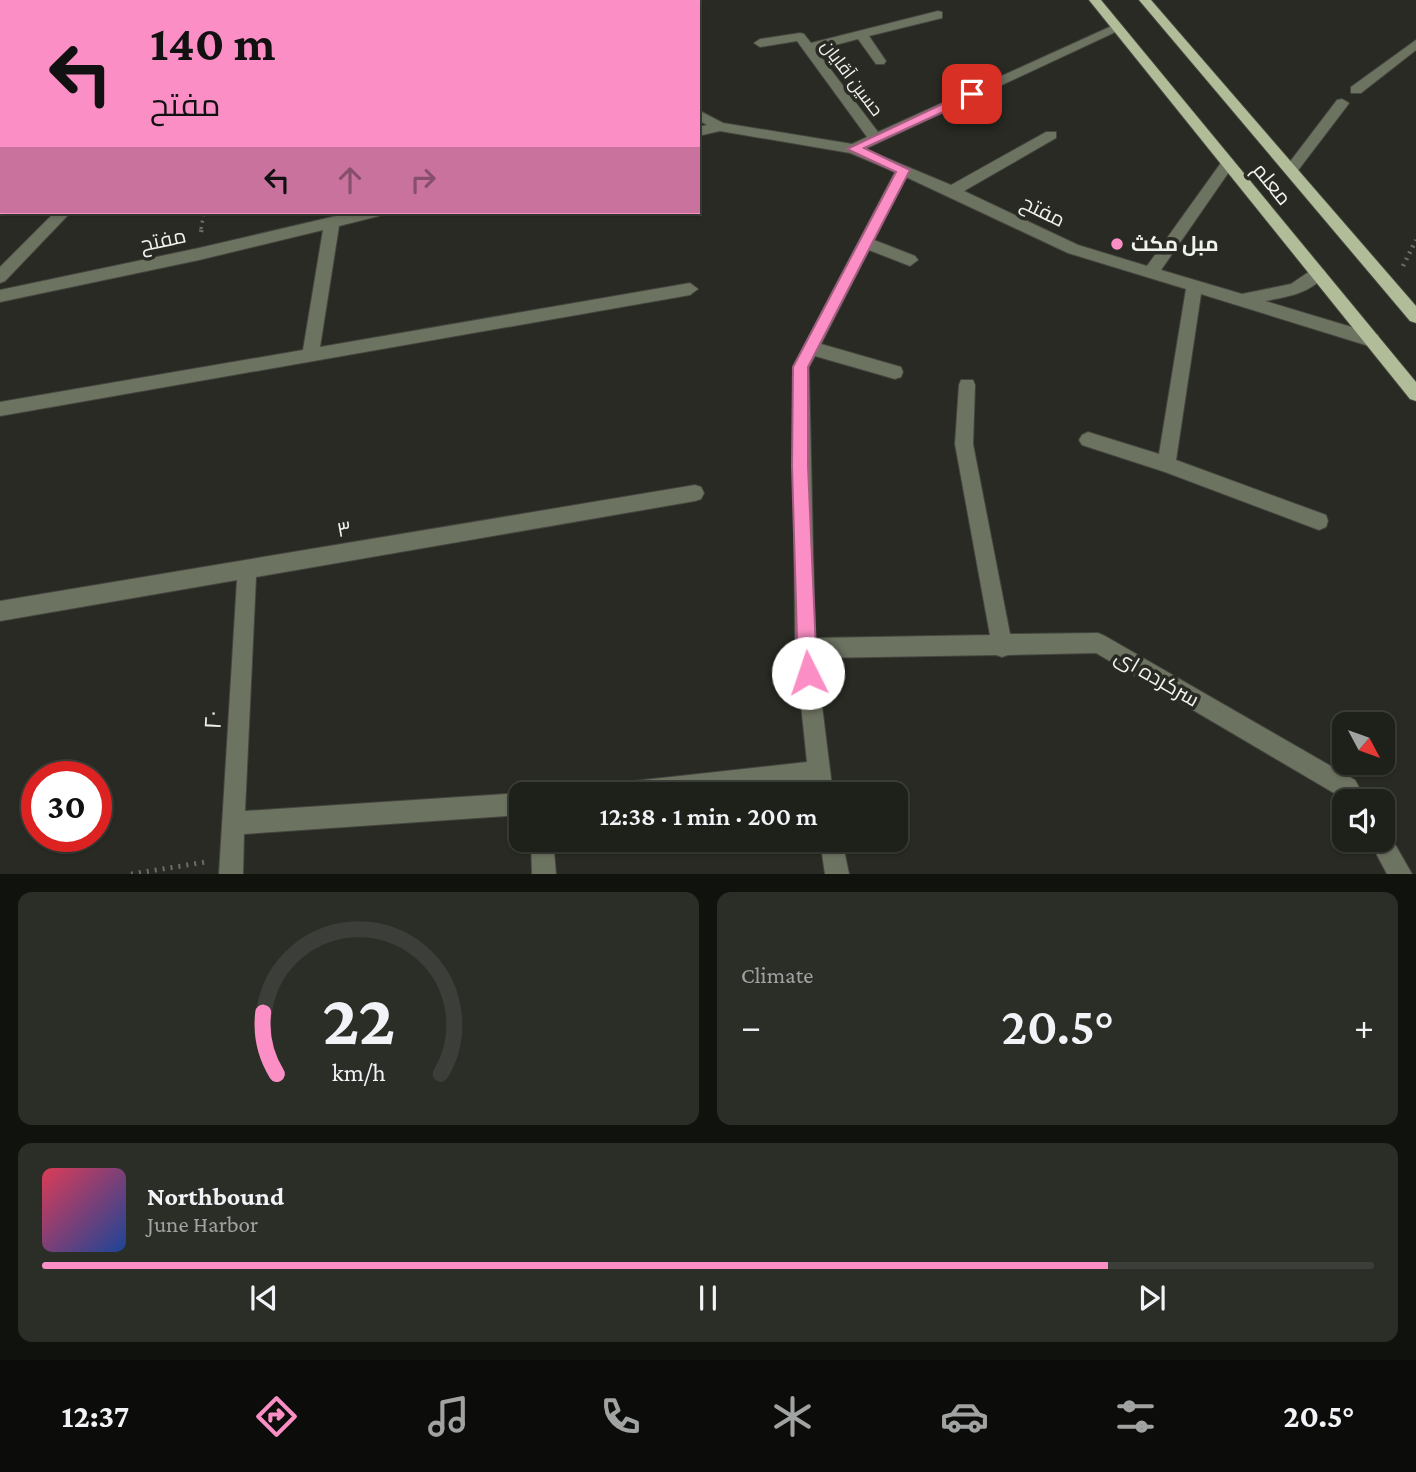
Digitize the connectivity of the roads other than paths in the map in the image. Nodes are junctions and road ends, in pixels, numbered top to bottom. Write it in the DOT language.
graph roads {
  1 [pos="1095,0"];
  2 [pos="1145,0"];
  3 [pos="938,15"];
  4 [pos="1118,28"];
  5 [pos="861,34"];
  6 [pos="760,43"];
  7 [pos="1416,44"];
  8 [pos="808,48"];
  9 [pos="880,61"];
  10 [pos="1356,90"];
  11 [pos="1342,103"];
  12 [pos="700,115"];
  13 [pos="720,127"];
  14 [pos="700,132"];
  15 [pos="1051,135"];
  16 [pos="875,138"];
  17 [pos="853,149"];
  18 [pos="1228,163"];
  19 [pos="904,170"];
  20 [pos="1291,170"];
  21 [pos="952,191"];
  22 [pos="62,214"];
  23 [pos="366,214"];
  24 [pos="332,222"];
  25 [pos="866,243"];
  26 [pos="910,260"];
  27 [pos="1151,272"];
  28 [pos="1318,274"];
  29 [pos="0,277"];
  30 [pos="1194,286"];
  31 [pos="690,289"];
  32 [pos="0,296"];
  33 [pos="1240,299"];
  34 [pos="1416,317"];
  35 [pos="1372,340"];
  36 [pos="810,348"];
  37 [pos="310,355"];
  38 [pos="895,372"];
  39 [pos="967,385"];
  40 [pos="1416,394"];
  41 [pos="0,409"];
  42 [pos="1088,440"];
  43 [pos="1166,464"];
  44 [pos="695,493"];
  45 [pos="1319,521"];
  46 [pos="247,569"];
  47 [pos="0,611"];
  48 [pos="1002,647"];
  49 [pos="805,648"];
  50 [pos="817,772"];
  51 [pos="726,782"];
  52 [pos="819,782"];
  53 [pos="1348,789"];
  54 [pos="509,805"];
  55 [pos="234,823"];
  56 [pos="543,852"];
  57 [pos="834,852"];
  58 [pos="1388,852"];
  59 [pos="232,866"];
  60 [pos="544,873"];
  61 [pos="838,873"];
  62 [pos="1401,873"];
  1 -- 4 [label="main road, معلم"];
  2 -- 20 [label="main road, معلم"];
  3 -- 5 [label="street"];
  4 -- 16 [label="street"];
  4 -- 18 [label="main road, معلم"];
  5 -- 8 [label="street"];
  5 -- 9 [label="street"];
  6 -- 8 [label="street, حسین آقایان"];
  7 -- 10 [label="street"];
  8 -- 16 [label="street, حسین آقایان"];
  11 -- 20 [label="street"];
  12 -- 13 [label="street"];
  13 -- 14 [label="street, مفتح"];
  13 -- 17 [label="street, مفتح"];
  15 -- 21 [label="street"];
  16 -- 17 [label="street"];
  17 -- 19 [label="street, مفتح"];
  18 -- 27 [label="street"];
  18 -- 28 [label="main road, معلم"];
  19 -- 21 [label="street, مفتح"];
  19 -- 25 [label="street"];
  20 -- 34 [label="main road, معلم"];
  21 -- 27 [label="street, مفتح"];
  22 -- 29 [label="street"];
  23 -- 24 [label="street, مفتح"];
  24 -- 32 [label="street, مفتح"];
  24 -- 37 [label="street"];
  25 -- 26 [label="street"];
  25 -- 36 [label="street"];
  27 -- 30 [label="street, مفتح"];
  28 -- 33 [label="street"];
  28 -- 35 [label="main road, معلم"];
  30 -- 33 [label="street, مفتح"];
  30 -- 43 [label="street"];
  31 -- 37 [label="street"];
  33 -- 35 [label="street, مفتح"];
  35 -- 40 [label="main road, معلم"];
  36 -- 38 [label="street"];
  36 -- 49 [label="street"];
  37 -- 41 [label="street"];
  39 -- 48 [label="street"];
  42 -- 43 [label="street"];
  43 -- 45 [label="street"];
  44 -- 46 [label="street, ۳"];
  46 -- 47 [label="street, ۳"];
  46 -- 55 [label="street, ۲۰"];
  48 -- 49 [label="street, سرکرده ای"];
  48 -- 53 [label="street, سرکرده ای"];
  49 -- 50 [label="street"];
  50 -- 51 [label="street"];
  50 -- 52 [label="street"];
  54 -- 55 [label="street"];
  55 -- 59 [label="street, ۲۰"];
  56 -- 60 [label="street"];
  57 -- 61 [label="street"];
  58 -- 62 [label="street"];
}
